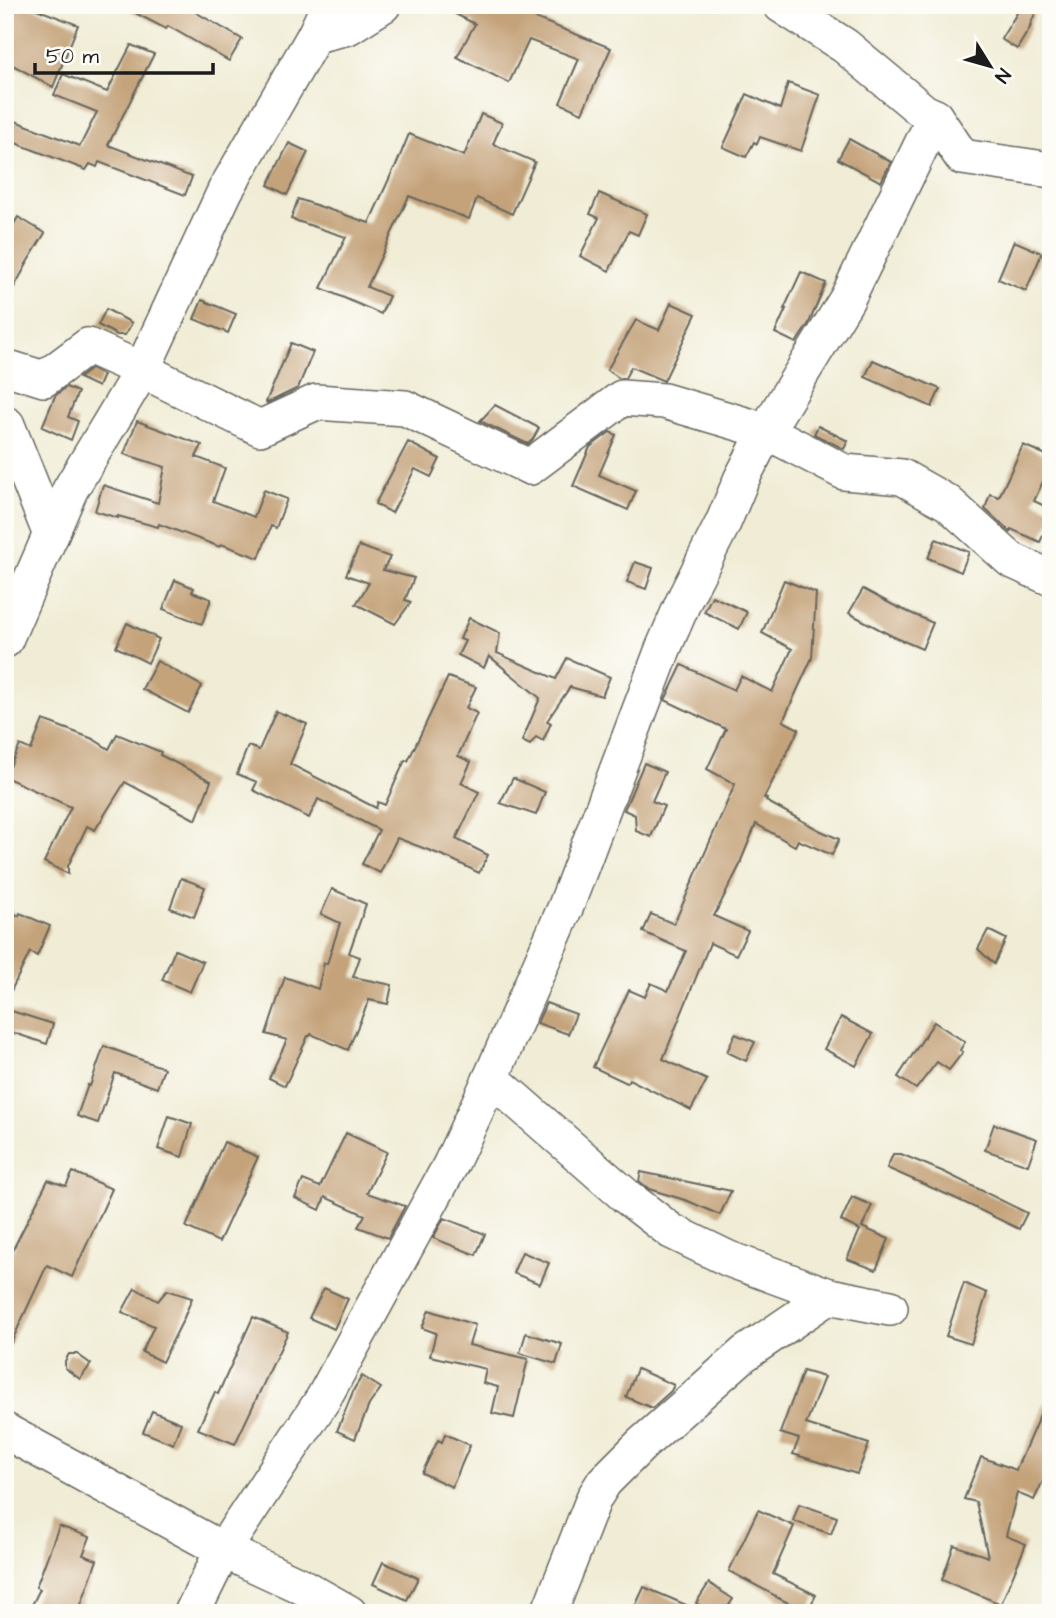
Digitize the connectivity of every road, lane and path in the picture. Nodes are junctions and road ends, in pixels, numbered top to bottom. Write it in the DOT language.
graph roads {
  1 [pos="383,5"];
  2 [pos="781,5"];
  3 [pos="322,20"];
  4 [pos="935,117"];
  5 [pos="1051,170"];
  6 [pos="5,367"];
  7 [pos="142,370"];
  8 [pos="5,424"];
  9 [pos="766,431"];
  10 [pos="51,535"];
  11 [pos="1051,578"];
  12 [pos="5,640"];
  13 [pos="491,1078"];
  14 [pos="828,1296"];
  15 [pos="890,1308"];
  16 [pos="10,1444"];
  17 [pos="223,1550"];
  18 [pos="192,1613"];
  19 [pos="349,1613"];
  20 [pos="549,1613"];
  1 -- 3 [label="street"];
  2 -- 4 [label="street"];
  3 -- 7 [label="street"];
  4 -- 5 [label="street"];
  4 -- 9 [label="street"];
  6 -- 7 [label="street"];
  7 -- 9 [label="street"];
  7 -- 10 [label="street"];
  8 -- 10 [label="street"];
  9 -- 11 [label="street"];
  9 -- 13 [label="street"];
  10 -- 12 [label="street"];
  13 -- 14 [label="street"];
  13 -- 17 [label="street"];
  14 -- 15 [label="street"];
  14 -- 20 [label="street"];
  16 -- 17 [label="street"];
  17 -- 18 [label="street"];
  17 -- 19 [label="street"];
}
